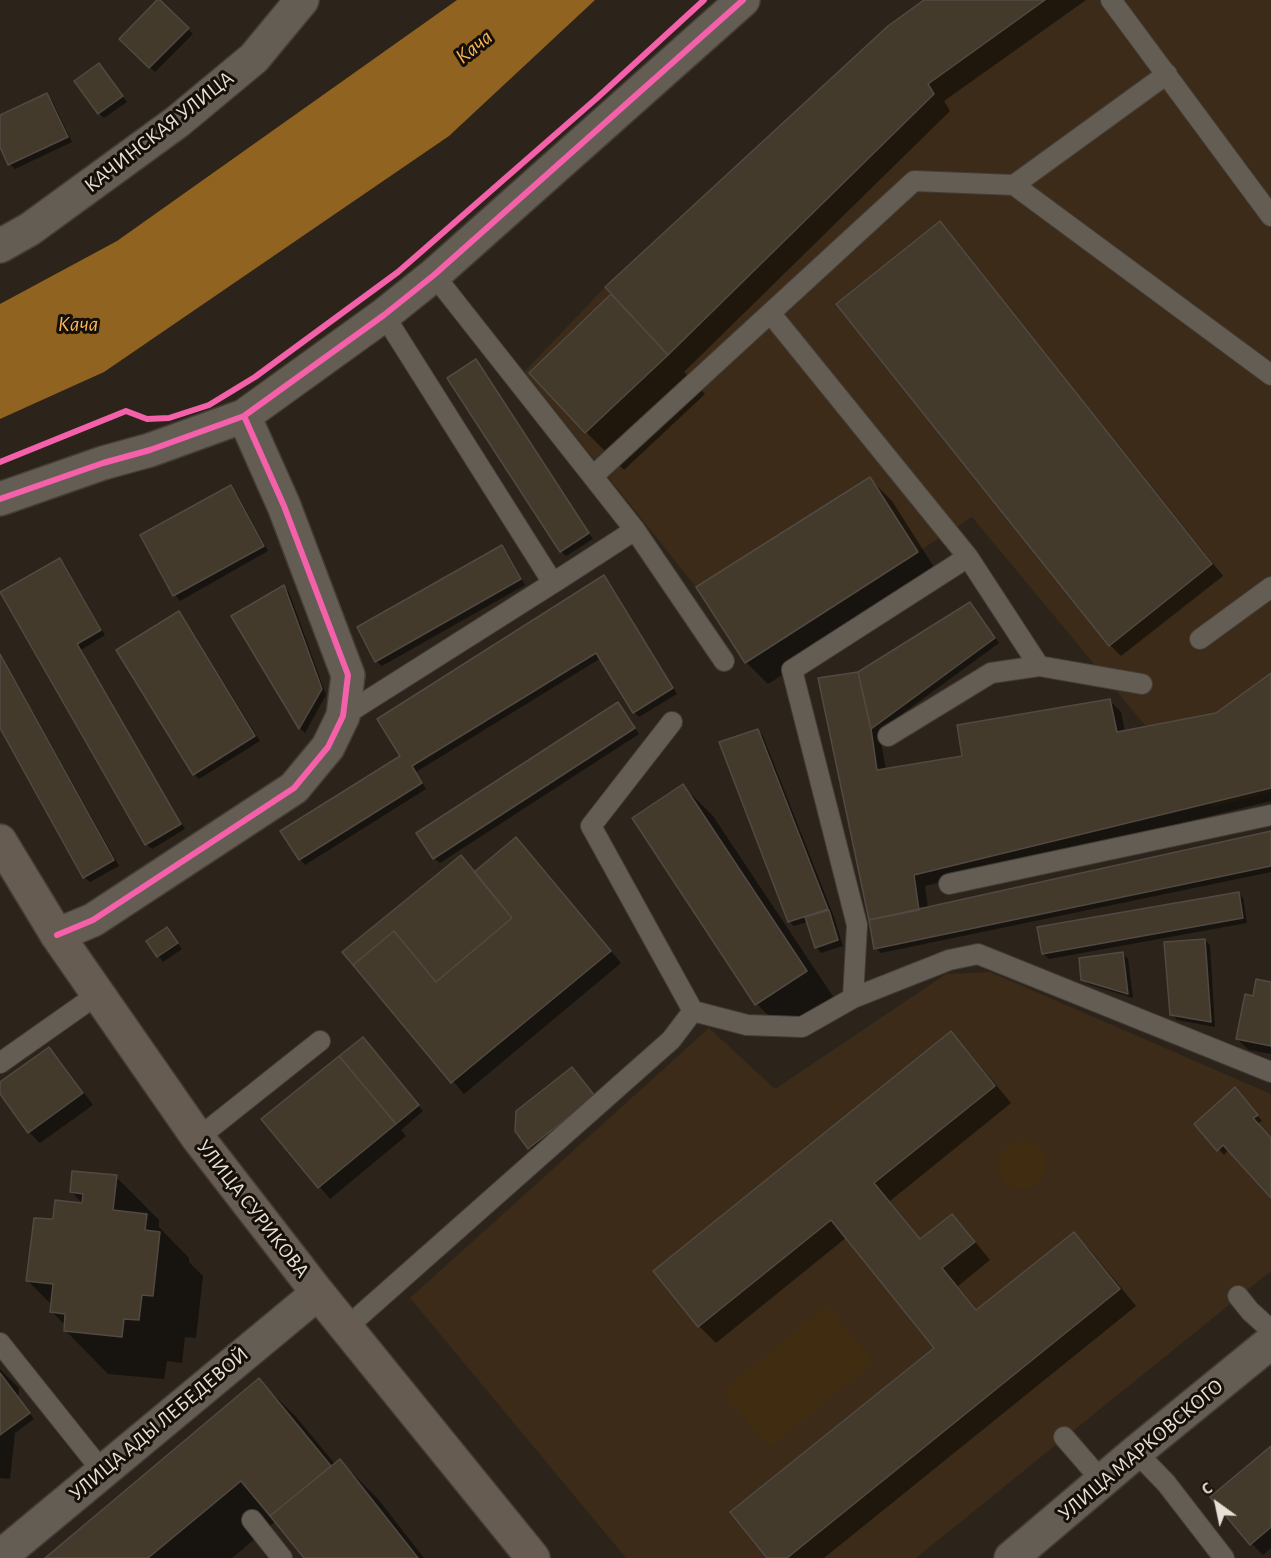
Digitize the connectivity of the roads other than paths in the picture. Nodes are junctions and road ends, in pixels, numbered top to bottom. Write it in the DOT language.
graph roads {
  1 [pos="302,0"];
  2 [pos="743,0"];
  3 [pos="1111,0"];
  4 [pos="1167,74"];
  5 [pos="1014,185"];
  6 [pos="1271,216"];
  7 [pos="0,246"];
  8 [pos="434,275"];
  9 [pos="771,314"];
  10 [pos="384,315"];
  11 [pos="1271,375"];
  12 [pos="244,416"];
  13 [pos="593,476"];
  14 [pos="0,499"];
  15 [pos="635,530"];
  16 [pos="968,557"];
  17 [pos="553,583"];
  18 [pos="1271,587"];
  19 [pos="1200,639"];
  20 [pos="724,661"];
  21 [pos="1039,666"];
  22 [pos="1142,684"];
  23 [pos="343,716"];
  24 [pos="672,722"];
  25 [pos="888,736"];
  26 [pos="1271,815"];
  27 [pos="0,842"];
  28 [pos="949,884"];
  29 [pos="57,936"];
  30 [pos="98,994"];
  31 [pos="853,998"];
  32 [pos="693,1011"];
  33 [pos="320,1041"];
  34 [pos="0,1063"];
  35 [pos="1271,1072"];
  36 [pos="198,1138"];
  37 [pos="318,1293"];
  38 [pos="1239,1296"];
  39 [pos="346,1328"];
  40 [pos="1271,1330"];
  41 [pos="1271,1342"];
  42 [pos="0,1343"];
  43 [pos="1064,1437"];
  44 [pos="1136,1452"];
  45 [pos="103,1472"];
  46 [pos="1102,1481"];
  47 [pos="252,1520"];
  48 [pos="0,1557"];
  49 [pos="282,1558"];
  50 [pos="533,1558"];
  51 [pos="1011,1558"];
  52 [pos="1224,1558"];
  1 -- 7 [label="street, КАЧИНСКАЯ УЛИЦА"];
  2 -- 8 [label="street"];
  3 -- 4 [label="lane"];
  4 -- 5 [label="lane"];
  4 -- 6 [label="lane"];
  5 -- 9 [label="lane"];
  5 -- 11 [label="lane"];
  8 -- 10 [label="street"];
  8 -- 13 [label="lane"];
  9 -- 13 [label="lane"];
  9 -- 16 [label="lane"];
  10 -- 12 [label="street"];
  10 -- 17 [label="lane"];
  12 -- 14 [label="street"];
  12 -- 23 [label="street"];
  13 -- 15 [label="lane"];
  15 -- 17 [label="lane"];
  15 -- 20 [label="lane"];
  16 -- 21 [label="lane"];
  16 -- 31 [label="lane"];
  17 -- 23 [label="lane"];
  18 -- 19 [label="lane"];
  21 -- 22 [label="lane"];
  21 -- 25 [label="lane"];
  23 -- 29 [label="street"];
  24 -- 32 [label="lane"];
  26 -- 28 [label="lane"];
  27 -- 29 [label="main road, УЛИЦА СУРИКОВА"];
  29 -- 30 [label="main road, УЛИЦА СУРИКОВА"];
  30 -- 34 [label="lane"];
  30 -- 36 [label="main road, УЛИЦА СУРИКОВА"];
  31 -- 32 [label="lane"];
  31 -- 35 [label="lane"];
  32 -- 39 [label="lane"];
  33 -- 36 [label="lane"];
  36 -- 37 [label="main road, УЛИЦА СУРИКОВА"];
  37 -- 39 [label="main road, УЛИЦА СУРИКОВА"];
  37 -- 45 [label="street, УЛИЦА АДЫ ЛЕБЕДЕВОЙ"];
  38 -- 40 [label="lane"];
  39 -- 50 [label="main road, УЛИЦА СУРИКОВА"];
  41 -- 44 [label="street, УЛИЦА МАРКОВСКОГО"];
  42 -- 45 [label="lane"];
  43 -- 46 [label="lane"];
  44 -- 46 [label="street, УЛИЦА МАРКОВСКОГО"];
  44 -- 52 [label="lane"];
  45 -- 48 [label="street, УЛИЦА АДЫ ЛЕБЕДЕВОЙ"];
  46 -- 51 [label="street, УЛИЦА МАРКОВСКОГО"];
  47 -- 49 [label="lane"];
}
